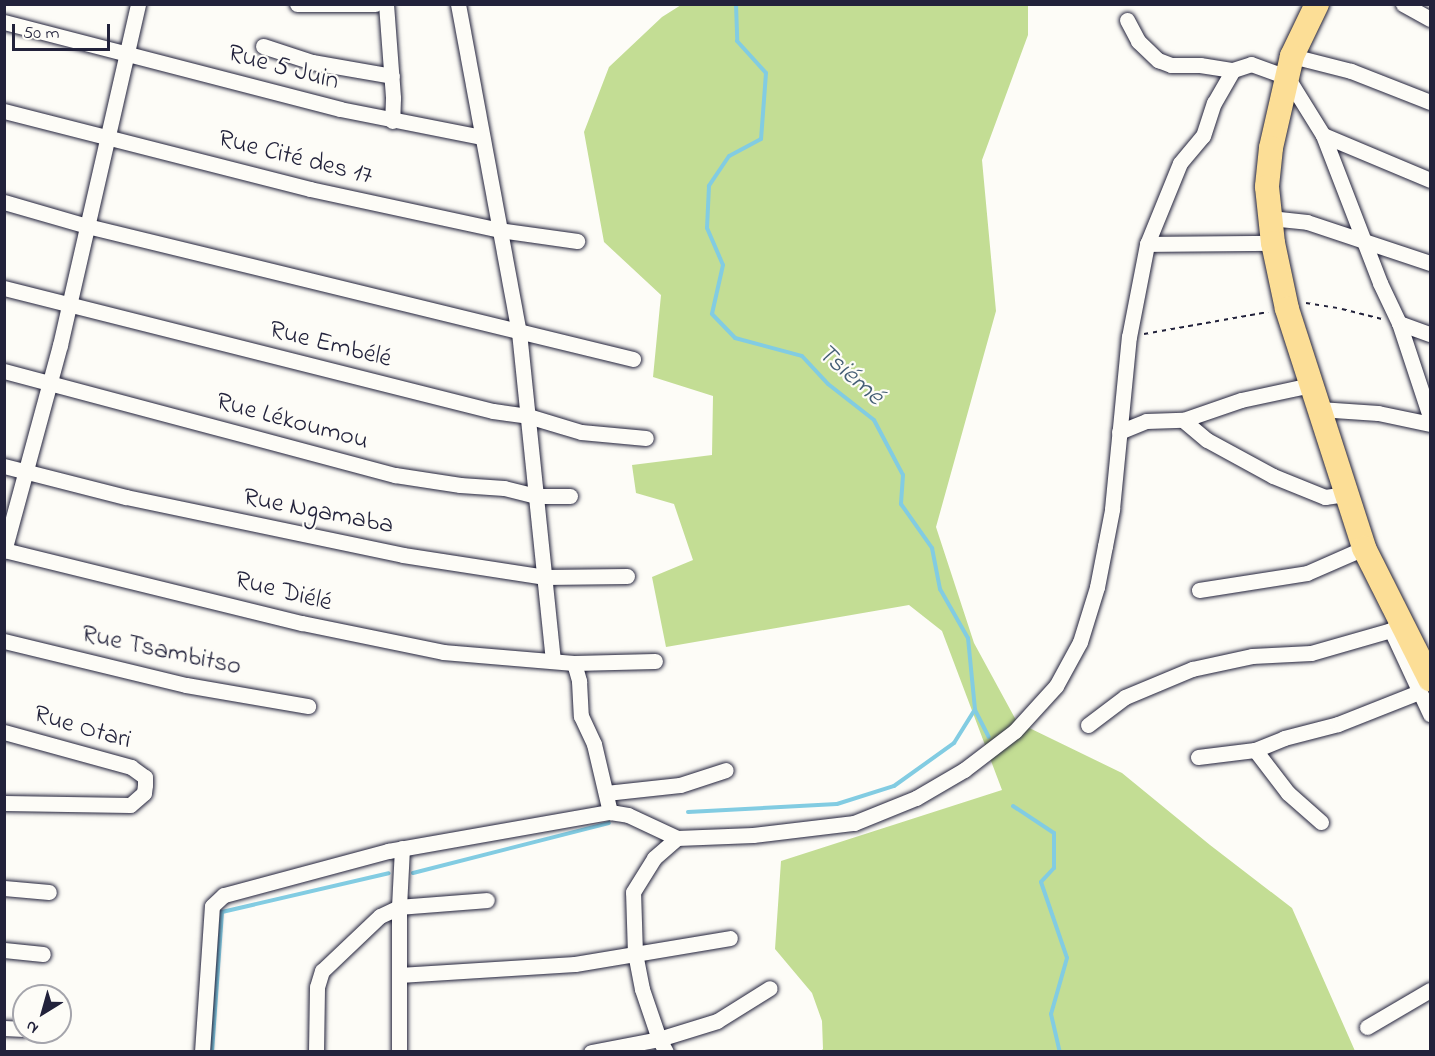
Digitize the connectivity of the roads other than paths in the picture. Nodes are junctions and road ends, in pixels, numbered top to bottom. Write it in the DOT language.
graph roads {
  1 [pos="138,4"];
  2 [pos="297,4"];
  3 [pos="375,4"];
  4 [pos="386,4"];
  5 [pos="458,4"];
  6 [pos="1317,4"];
  7 [pos="1402,4"];
  8 [pos="1431,19"];
  9 [pos="1127,20"];
  10 [pos="4,21"];
  11 [pos="262,46"];
  12 [pos="127,52"];
  13 [pos="1289,66"];
  14 [pos="1233,70"];
  15 [pos="392,76"];
  16 [pos="1431,102"];
  17 [pos="4,111"];
  18 [pos="392,121"];
  19 [pos="1323,135"];
  20 [pos="108,137"];
  21 [pos="482,137"];
  22 [pos="1431,180"];
  23 [pos="4,202"];
  24 [pos="1270,218"];
  25 [pos="87,226"];
  26 [pos="499,230"];
  27 [pos="578,241"];
  28 [pos="1364,241"];
  29 [pos="1273,243"];
  30 [pos="1147,244"];
  31 [pos="1431,263"];
  32 [pos="4,288"];
  33 [pos="68,304"];
  34 [pos="1398,324"];
  35 [pos="519,332"];
  36 [pos="1431,334"];
  37 [pos="633,359"];
  38 [pos="4,371"];
  39 [pos="49,383"];
  40 [pos="1311,385"];
  41 [pos="1319,409"];
  42 [pos="528,416"];
  43 [pos="1431,417"];
  44 [pos="1183,420"];
  45 [pos="1431,424"];
  46 [pos="1119,432"];
  47 [pos="646,438"];
  48 [pos="4,466"];
  49 [pos="26,471"];
  50 [pos="1347,494"];
  51 [pos="535,496"];
  52 [pos="570,496"];
  53 [pos="1364,548"];
  54 [pos="5,550"];
  55 [pos="627,576"];
  56 [pos="545,577"];
  57 [pos="1199,591"];
  58 [pos="1397,627"];
  59 [pos="4,641"];
  60 [pos="553,660"];
  61 [pos="656,661"];
  62 [pos="574,663"];
  63 [pos="1425,685"];
  64 [pos="308,706"];
  65 [pos="1431,714"];
  66 [pos="1088,725"];
  67 [pos="4,732"];
  68 [pos="1255,750"];
  69 [pos="1198,757"];
  70 [pos="726,770"];
  71 [pos="606,793"];
  72 [pos="4,803"];
  73 [pos="610,812"];
  74 [pos="1321,822"];
  75 [pos="677,838"];
  76 [pos="402,848"];
  77 [pos="4,888"];
  78 [pos="49,892"];
  79 [pos="487,900"];
  80 [pos="399,907"];
  81 [pos="730,938"];
  82 [pos="4,950"];
  83 [pos="43,954"];
  84 [pos="635,954"];
  85 [pos="399,975"];
  86 [pos="770,988"];
  87 [pos="1431,990"];
  88 [pos="1367,1027"];
  89 [pos="663,1045"];
  90 [pos="202,1052"];
  91 [pos="316,1052"];
  92 [pos="399,1052"];
  93 [pos="591,1052"];
  1 -- 12 [label="street"];
  2 -- 3 [label="street"];
  4 -- 15 [label="street"];
  5 -- 21 [label="street"];
  6 -- 13 [label="main road"];
  7 -- 8 [label="street"];
  9 -- 14 [label="street"];
  10 -- 12 [label="street, Rue 5 Juin"];
  11 -- 15 [label="street"];
  12 -- 18 [label="street, Rue 5 Juin"];
  12 -- 20 [label="street"];
  13 -- 14 [label="street"];
  13 -- 16 [label="street"];
  13 -- 19 [label="street"];
  13 -- 24 [label="main road"];
  14 -- 30 [label="street"];
  15 -- 18 [label="street"];
  17 -- 20 [label="street, Rue Cité des 17"];
  18 -- 21 [label="street, Rue 5 Juin"];
  19 -- 22 [label="street"];
  19 -- 28 [label="street"];
  20 -- 25 [label="street"];
  20 -- 26 [label="street, Rue Cité des 17"];
  21 -- 26 [label="street"];
  23 -- 25 [label="street"];
  24 -- 28 [label="street"];
  24 -- 29 [label="main road"];
  25 -- 33 [label="street"];
  25 -- 35 [label="street"];
  26 -- 27 [label="street, Rue Cité des 17"];
  26 -- 35 [label="street"];
  28 -- 31 [label="street"];
  28 -- 34 [label="street"];
  29 -- 30 [label="street"];
  29 -- 40 [label="main road"];
  30 -- 46 [label="street"];
  32 -- 33 [label="street, Rue Embélé"];
  33 -- 39 [label="street"];
  33 -- 42 [label="street, Rue Embélé"];
  34 -- 36 [label="street"];
  34 -- 43 [label="street"];
  35 -- 37 [label="street"];
  35 -- 42 [label="street"];
  38 -- 39 [label="street, Rue Lékoumou"];
  39 -- 49 [label="street"];
  39 -- 51 [label="street, Rue Lékoumou"];
  40 -- 41 [label="main road"];
  40 -- 44 [label="street"];
  41 -- 45 [label="street"];
  41 -- 50 [label="main road"];
  42 -- 47 [label="street, Rue Embélé"];
  42 -- 51 [label="street"];
  44 -- 46 [label="street"];
  44 -- 50 [label="street"];
  46 -- 75 [label="street"];
  48 -- 49 [label="street, Rue Ngamaba"];
  49 -- 54 [label="street"];
  49 -- 56 [label="street, Rue Ngamaba"];
  50 -- 53 [label="main road"];
  51 -- 52 [label="street, Rue Lékoumou"];
  51 -- 56 [label="street"];
  53 -- 57 [label="street"];
  53 -- 58 [label="main road"];
  54 -- 60 [label="street, Rue Diélé"];
  55 -- 56 [label="street, Rue Ngamaba"];
  56 -- 60 [label="street"];
  58 -- 63 [label="main road"];
  58 -- 66 [label="street"];
  59 -- 64 [label="street, Rue Tsambitso"];
  60 -- 62 [label="street, Rue Diélé"];
  61 -- 62 [label="street, Rue Diélé"];
  62 -- 71 [label="street"];
  63 -- 65 [label="street"];
  63 -- 68 [label="street"];
  67 -- 72 [label="street, Rue Otari"];
  68 -- 69 [label="street"];
  68 -- 74 [label="street"];
  70 -- 71 [label="street"];
  71 -- 73 [label="street"];
  73 -- 75 [label="street"];
  73 -- 76 [label="street"];
  75 -- 84 [label="street"];
  76 -- 80 [label="street"];
  76 -- 90 [label="street"];
  77 -- 78 [label="street"];
  79 -- 80 [label="street"];
  80 -- 85 [label="street"];
  80 -- 91 [label="street"];
  81 -- 84 [label="street"];
  82 -- 83 [label="street"];
  84 -- 85 [label="street"];
  84 -- 89 [label="street"];
  85 -- 92 [label="street"];
  86 -- 89 [label="street"];
  87 -- 88 [label="street"];
  89 -- 93 [label="street"];
}
